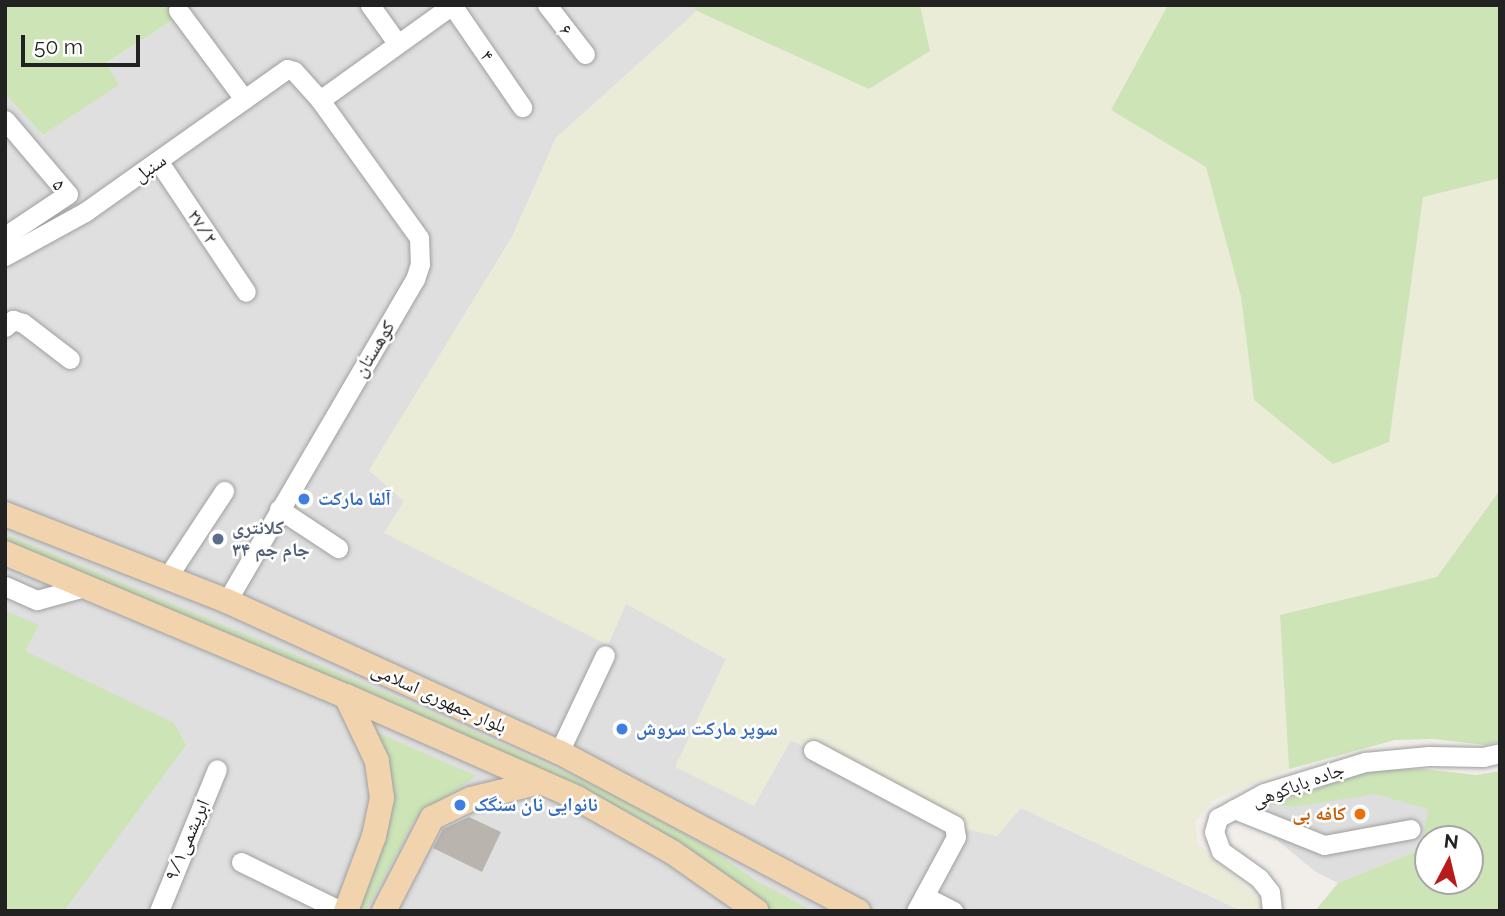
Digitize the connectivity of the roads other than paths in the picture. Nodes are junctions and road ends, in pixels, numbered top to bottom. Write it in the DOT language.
graph roads {
  1 [pos="369,5"];
  2 [pos="452,5"];
  3 [pos="547,5"];
  4 [pos="178,10"];
  5 [pos="397,43"];
  6 [pos="585,54"];
  7 [pos="287,69"];
  8 [pos="244,99"];
  9 [pos="320,100"];
  10 [pos="522,107"];
  11 [pos="5,120"];
  12 [pos="159,162"];
  13 [pos="8,247"];
  14 [pos="246,292"];
  15 [pos="5,327"];
  16 [pos="70,359"];
  17 [pos="224,492"];
  18 [pos="279,509"];
  19 [pos="5,514"];
  20 [pos="338,548"];
  21 [pos="5,554"];
  22 [pos="168,576"];
  23 [pos="5,586"];
  24 [pos="85,587"];
  25 [pos="227,601"];
  26 [pos="606,654"];
  27 [pos="346,696"];
  28 [pos="813,750"];
  29 [pos="559,752"];
  30 [pos="1500,753"];
  31 [pos="217,769"];
  32 [pos="540,782"];
  33 [pos="1234,809"];
  34 [pos="1412,829"];
  35 [pos="241,862"];
  36 [pos="920,904"];
  37 [pos="159,911"];
  38 [pos="343,911"];
  39 [pos="384,911"];
  40 [pos="757,911"];
  41 [pos="858,911"];
  42 [pos="953,911"];
  43 [pos="1272,911"];
  1 -- 5 [label="street"];
  2 -- 5 [label="street"];
  2 -- 10 [label="street, ۴"];
  3 -- 6 [label="street, ۶"];
  4 -- 8 [label="street"];
  5 -- 9 [label="street"];
  7 -- 8 [label="street, سنبل"];
  7 -- 9 [label="street, کوهستان"];
  8 -- 12 [label="street, سنبل"];
  9 -- 18 [label="street, کوهستان"];
  11 -- 13 [label="street, ۵"];
  12 -- 13 [label="street, سنبل"];
  12 -- 14 [label="street, ۲۷/۲"];
  15 -- 16 [label="street"];
  17 -- 22 [label="street"];
  18 -- 20 [label="street"];
  18 -- 25 [label="street, کوهستان"];
  19 -- 22 [label="main road, بلوار جمهوری اسلامی"];
  21 -- 24 [label="main road, بلوار جمهوری اسلامی"];
  22 -- 25 [label="main road, بلوار جمهوری اسلامی"];
  23 -- 24 [label="street"];
  24 -- 27 [label="main road, بلوار جمهوری اسلامی"];
  25 -- 29 [label="main road, بلوار جمهوری اسلامی"];
  26 -- 29 [label="street"];
  27 -- 32 [label="main road, بلوار جمهوری اسلامی"];
  27 -- 38 [label="main road"];
  28 -- 36 [label="street"];
  29 -- 41 [label="main road, بلوار جمهوری اسلامی"];
  30 -- 33 [label="street, جاده باباکوهی"];
  31 -- 37 [label="street, ۹/۱ابریشمی"];
  32 -- 39 [label="main road"];
  32 -- 40 [label="main road, بلوار جمهوری اسلامی"];
  33 -- 34 [label="street"];
  33 -- 43 [label="street, جاده باباکوهی"];
  35 -- 38 [label="street"];
  36 -- 42 [label="street"];
}
